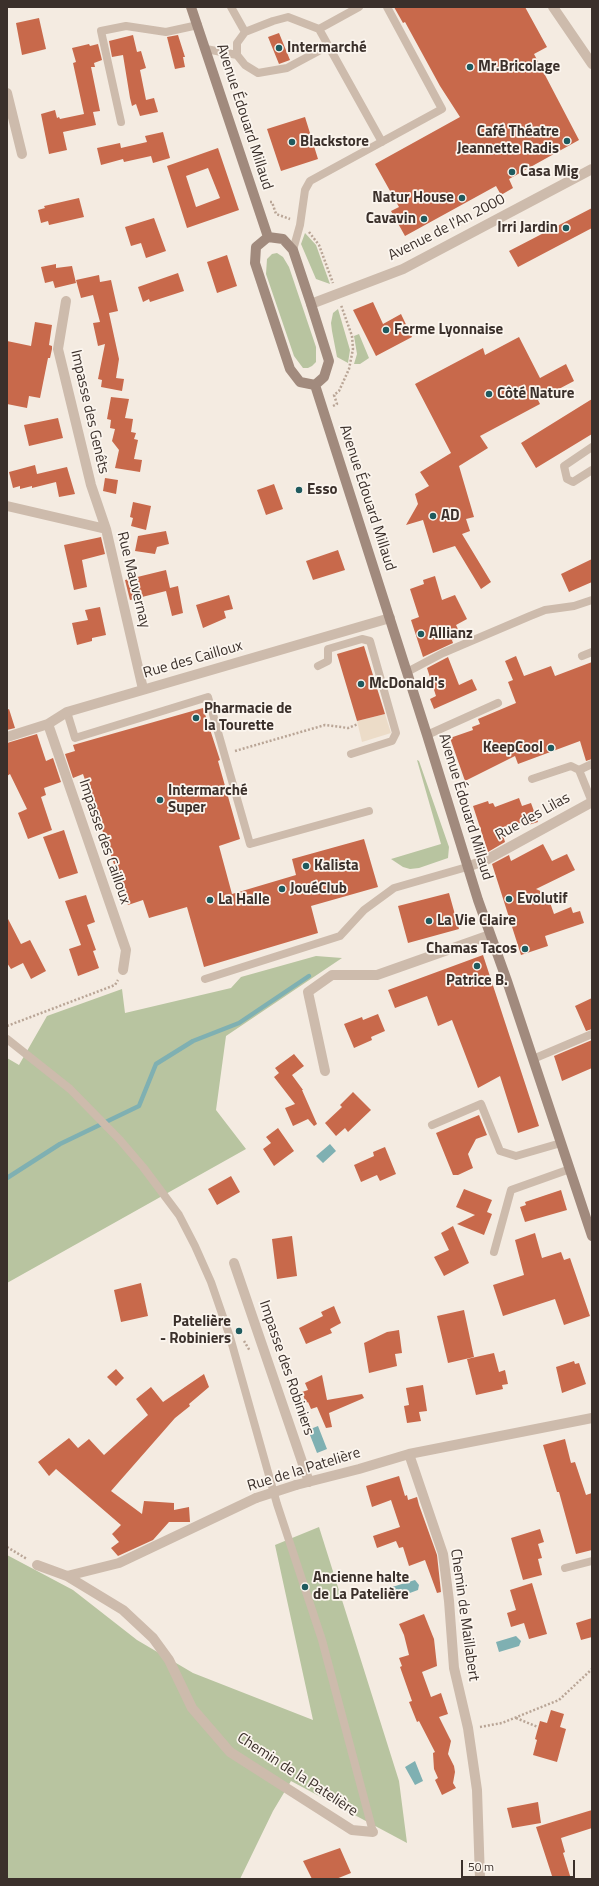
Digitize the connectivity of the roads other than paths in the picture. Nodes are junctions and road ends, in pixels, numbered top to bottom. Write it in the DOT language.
graph roads {
  1 [pos="192,7"];
  2 [pos="231,7"];
  3 [pos="359,7"];
  4 [pos="387,7"];
  5 [pos="553,7"];
  6 [pos="198,25"];
  7 [pos="319,29"];
  8 [pos="245,32"];
  9 [pos="328,46"];
  10 [pos="206,49"];
  11 [pos="237,55"];
  12 [pos="592,64"];
  13 [pos="7,93"];
  14 [pos="121,122"];
  15 [pos="382,142"];
  16 [pos="22,154"];
  17 [pos="592,169"];
  18 [pos="268,237"];
  19 [pos="293,250"];
  20 [pos="66,301"];
  21 [pos="311,304"];
  22 [pos="315,385"];
  23 [pos="592,447"];
  24 [pos="592,470"];
  25 [pos="7,506"];
  26 [pos="106,529"];
  27 [pos="592,600"];
  28 [pos="390,618"];
  29 [pos="592,652"];
  30 [pos="582,656"];
  31 [pos="318,666"];
  32 [pos="407,672"];
  33 [pos="143,689"];
  34 [pos="498,703"];
  35 [pos="67,712"];
  36 [pos="48,724"];
  37 [pos="427,735"];
  38 [pos="7,737"];
  39 [pos="351,754"];
  40 [pos="592,764"];
  41 [pos="579,770"];
  42 [pos="532,779"];
  43 [pos="592,802"];
  44 [pos="369,810"];
  45 [pos="467,866"];
  46 [pos="490,935"];
  47 [pos="123,970"];
  48 [pos="205,979"];
  49 [pos="592,1034"];
  50 [pos="7,1038"];
  51 [pos="533,1059"];
  52 [pos="325,1071"];
  53 [pos="432,1125"];
  54 [pos="561,1143"];
  55 [pos="570,1169"];
  56 [pos="592,1236"];
  57 [pos="494,1252"];
  58 [pos="234,1263"];
  59 [pos="592,1418"];
  60 [pos="410,1454"];
  61 [pos="309,1482"];
  62 [pos="592,1561"];
  63 [pos="37,1565"];
  64 [pos="565,1568"];
  65 [pos="67,1576"];
  66 [pos="373,1832"];
  67 [pos="480,1879"];
  1 -- 6 [label="main road, Avenue Édouard Millaud"];
  2 -- 8 [label="lane"];
  3 -- 7 [label="lane"];
  4 -- 15 [label="lane"];
  5 -- 12 [label="street"];
  6 -- 10 [label="main road, Avenue Édouard Millaud"];
  6 -- 14 [label="lane"];
  7 -- 8 [label="lane"];
  7 -- 9 [label="lane"];
  8 -- 11 [label="lane"];
  9 -- 11 [label="lane"];
  9 -- 15 [label="lane"];
  10 -- 11 [label="lane"];
  10 -- 18 [label="main road, Avenue Édouard Millaud"];
  13 -- 16 [label="street"];
  15 -- 19 [label="lane"];
  17 -- 21 [label="street, Avenue de l'An 2000"];
  18 -- 19 [label="main road"];
  18 -- 22 [label="main road"];
  19 -- 21 [label="main road"];
  20 -- 26 [label="street, Impasse des Genêts"];
  21 -- 22 [label="main road"];
  22 -- 28 [label="main road, Avenue Édouard Millaud"];
  23 -- 24 [label="lane"];
  25 -- 26 [label="street, Rue Mauvernay"];
  26 -- 33 [label="street, Rue Mauvernay"];
  27 -- 32 [label="lane"];
  28 -- 32 [label="main road, Avenue Édouard Millaud"];
  28 -- 33 [label="street, Rue des Cailloux"];
  29 -- 30 [label="lane"];
  31 -- 39 [label="lane"];
  32 -- 37 [label="main road, Avenue Édouard Millaud"];
  33 -- 35 [label="street, Rue des Cailloux"];
  34 -- 37 [label="lane"];
  35 -- 36 [label="street, Rue des Cailloux"];
  35 -- 44 [label="lane"];
  36 -- 38 [label="street, Rue des Cailloux"];
  36 -- 47 [label="street, Impasse des Cailloux"];
  37 -- 45 [label="main road, Avenue Édouard Millaud"];
  40 -- 41 [label="lane"];
  41 -- 42 [label="lane"];
  41 -- 43 [label="lane"];
  43 -- 45 [label="street, Rue des Lilas"];
  45 -- 46 [label="main road, Avenue Édouard Millaud"];
  45 -- 48 [label="lane"];
  46 -- 51 [label="main road, Avenue Édouard Millaud"];
  46 -- 52 [label="street"];
  49 -- 51 [label="lane"];
  50 -- 66 [label="lane"];
  51 -- 54 [label="main road, Avenue Édouard Millaud"];
  53 -- 54 [label="lane"];
  54 -- 55 [label="main road, Avenue Édouard Millaud"];
  55 -- 56 [label="main road, Avenue Édouard Millaud"];
  55 -- 57 [label="lane"];
  58 -- 61 [label="street, Impasse des Robiniers"];
  59 -- 60 [label="street, Rue de la Patelière"];
  60 -- 61 [label="street, Rue de la Patelière"];
  60 -- 67 [label="street, Chemin de Maillabert"];
  61 -- 65 [label="street, Rue de la Patelière, bridge"];
  62 -- 64 [label="lane"];
  63 -- 65 [label="street"];
  65 -- 66 [label="street, Chemin de la Patelière"];
}
